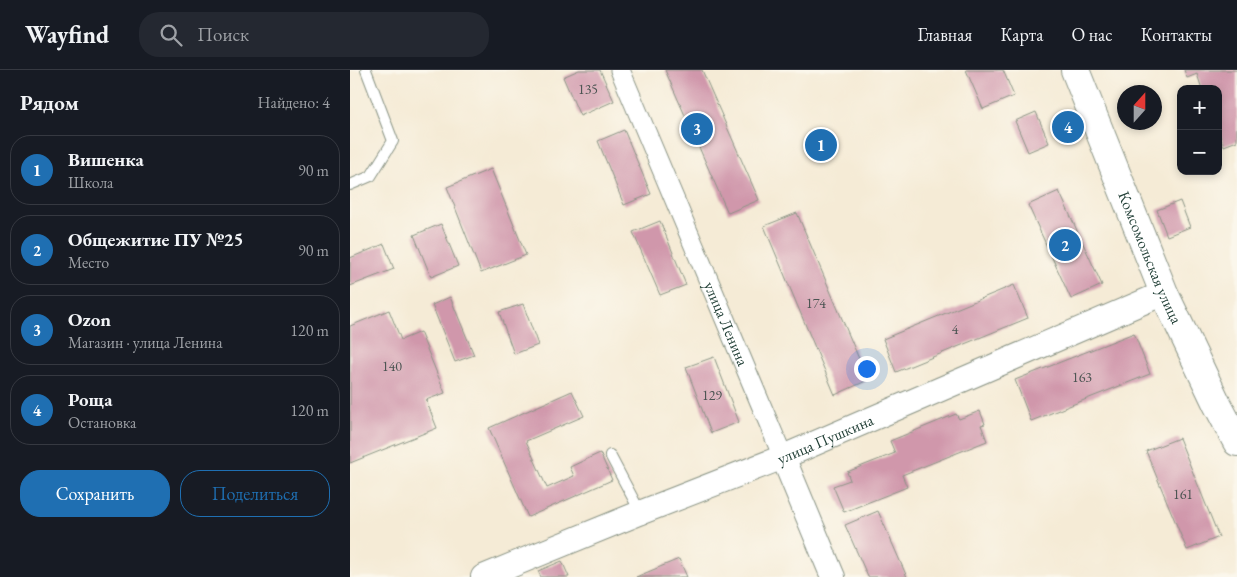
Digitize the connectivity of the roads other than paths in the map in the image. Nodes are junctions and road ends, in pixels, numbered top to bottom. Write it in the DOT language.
graph roads {
  1 [pos="366,70"];
  2 [pos="620,70"];
  3 [pos="1075,70"];
  4 [pos="350,185"];
  5 [pos="1164,293"];
  6 [pos="1237,442"];
  7 [pos="610,455"];
  8 [pos="783,457"];
  9 [pos="637,514"];
  10 [pos="483,577"];
  11 [pos="833,577"];
  1 -- 4 [label="lane"];
  2 -- 8 [label="street, улица Ленина"];
  3 -- 5 [label="main road, Комсомольская улица"];
  5 -- 6 [label="main road, Комсомольская улица"];
  5 -- 8 [label="street, улица Пушкина"];
  7 -- 9 [label="lane"];
  8 -- 9 [label="street, улица Пушкина"];
  8 -- 11 [label="street, улица Ленина"];
  9 -- 10 [label="street, улица Пушкина"];
}
